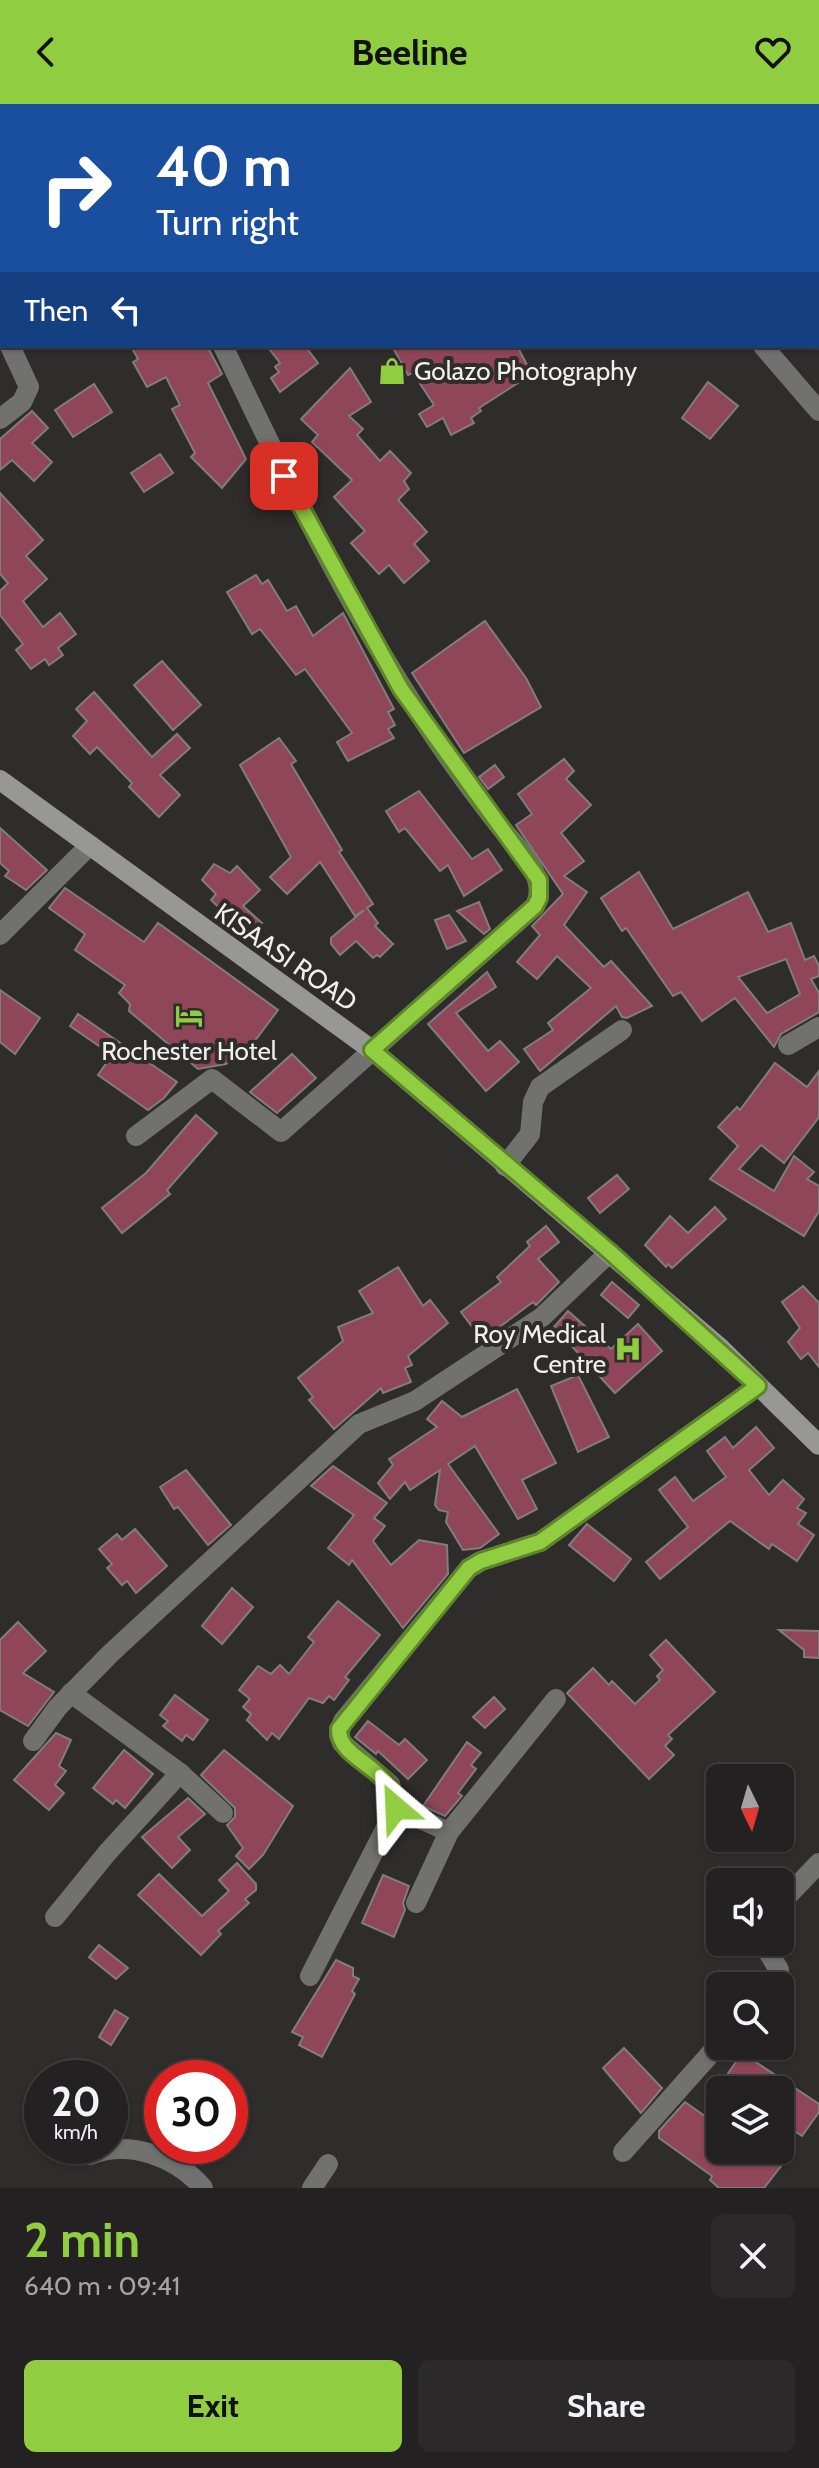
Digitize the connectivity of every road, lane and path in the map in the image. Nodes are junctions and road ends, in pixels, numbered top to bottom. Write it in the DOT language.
graph roads {
  1 [pos="11,348"];
  2 [pos="224,348"];
  3 [pos="765,348"];
  4 [pos="819,411"];
  5 [pos="0,419"];
  6 [pos="0,780"];
  7 [pos="90,845"];
  8 [pos="0,935"];
  9 [pos="819,1027"];
  10 [pos="622,1030"];
  11 [pos="788,1045"];
  12 [pos="372,1050"];
  13 [pos="136,1136"];
  14 [pos="505,1166"];
  15 [pos="610,1252"];
  16 [pos="758,1386"];
  17 [pos="819,1445"];
  18 [pos="71,1693"];
  19 [pos="556,1699"];
  20 [pos="33,1741"];
  21 [pos="180,1773"];
  22 [pos="396,1808"];
  23 [pos="223,1813"];
  24 [pos="449,1832"];
  25 [pos="819,1863"];
  26 [pos="794,1889"];
  27 [pos="416,1903"];
  28 [pos="55,1917"];
  29 [pos="310,1976"];
  30 [pos="706,2059"];
  31 [pos="128,2149"];
  32 [pos="623,2152"];
  33 [pos="328,2164"];
  34 [pos="203,2188"];
  35 [pos="312,2188"];
  1 -- 5 [label="street"];
  2 -- 12 [label="street"];
  3 -- 4 [label="street"];
  6 -- 7 [label="main road, KISAASI ROAD"];
  7 -- 8 [label="street"];
  7 -- 12 [label="main road, KISAASI ROAD"];
  9 -- 11 [label="street"];
  10 -- 14 [label="street"];
  12 -- 13 [label="street"];
  12 -- 14 [label="main road, KISAASI ROAD"];
  14 -- 15 [label="main road, KISAASI ROAD"];
  15 -- 16 [label="main road, KISAASI ROAD"];
  15 -- 18 [label="street"];
  16 -- 17 [label="main road, KISAASI ROAD"];
  16 -- 22 [label="street"];
  18 -- 20 [label="street"];
  18 -- 21 [label="street"];
  19 -- 24 [label="street"];
  21 -- 23 [label="street"];
  21 -- 28 [label="street"];
  22 -- 24 [label="street"];
  22 -- 29 [label="street"];
  24 -- 27 [label="street"];
  25 -- 26 [label="street"];
  30 -- 32 [label="street"];
  31 -- 34 [label="street"];
  33 -- 35 [label="street"];
}
